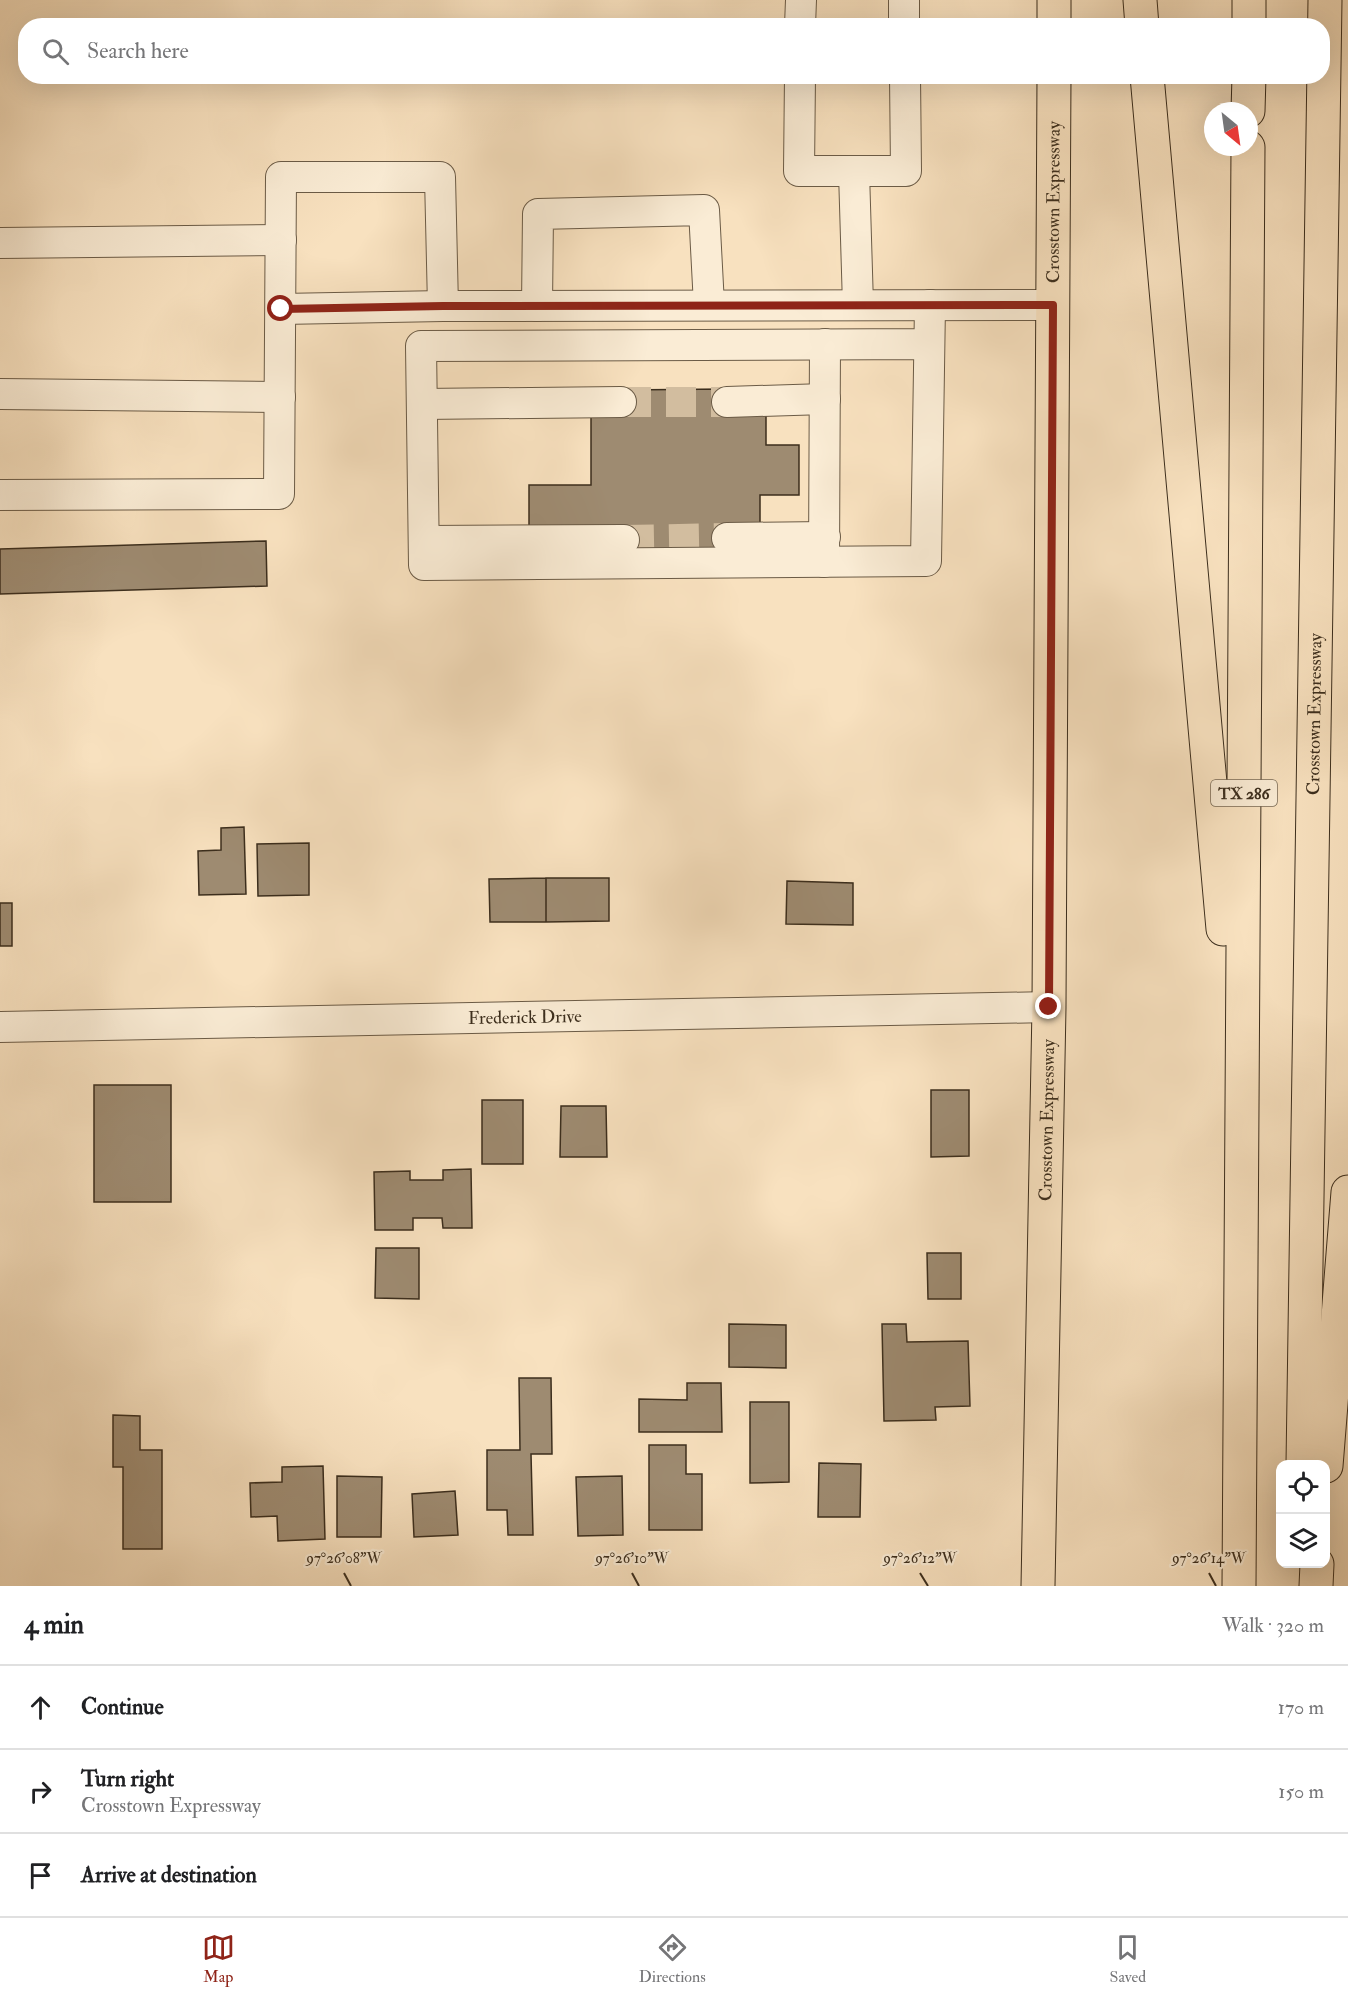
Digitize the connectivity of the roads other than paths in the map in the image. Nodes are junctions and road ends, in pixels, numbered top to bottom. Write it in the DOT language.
graph roads {
  1 [pos="801,0"];
  2 [pos="904,0"];
  3 [pos="1054,0"];
  4 [pos="1140,0"];
  5 [pos="1249,0"];
  6 [pos="1325,0"];
  7 [pos="800,18"];
  8 [pos="904,18"];
  9 [pos="1054,18"];
  10 [pos="1141,18"];
  11 [pos="1249,18"];
  12 [pos="1325,18"];
  13 [pos="800,84"];
  14 [pos="905,84"];
  15 [pos="1054,84"];
  16 [pos="1148,84"];
  17 [pos="1249,84"];
  18 [pos="1324,84"];
  19 [pos="1248,102"];
  20 [pos="1248,156"];
  21 [pos="854,172"];
  22 [pos="281,240"];
  23 [pos="0,243"];
  24 [pos="709,305"];
  25 [pos="858,305"];
  26 [pos="930,305"];
  27 [pos="1053,305"];
  28 [pos="443,306"];
  29 [pos="537,306"];
  30 [pos="281,309"];
  31 [pos="825,344"];
  32 [pos="929,344"];
  33 [pos="0,394"];
  34 [pos="280,397"];
  35 [pos="825,399"];
  36 [pos="621,402"];
  37 [pos="727,402"];
  38 [pos="422,404"];
  39 [pos="0,495"];
  40 [pos="727,538"];
  41 [pos="624,540"];
  42 [pos="424,541"];
  43 [pos="825,550"];
  44 [pos="1049,1007"];
  45 [pos="0,1027"];
  46 [pos="1348,1192"];
  47 [pos="1239,1439"];
  48 [pos="1303,1460"];
  49 [pos="1326,1460"];
  50 [pos="1302,1568"];
  51 [pos="1317,1568"];
  52 [pos="1038,1586"];
  53 [pos="1239,1586"];
  54 [pos="1301,1586"];
  55 [pos="1316,1586"];
  1 -- 7 [label="street"];
  2 -- 8 [label="street"];
  3 -- 9 [label="main road"];
  4 -- 10 [label="main road"];
  5 -- 11 [label="main road"];
  6 -- 12 [label="main road, Crosstown Expressway"];
  13 -- 21 [label="street"];
  14 -- 21 [label="street"];
  15 -- 27 [label="main road, Crosstown Expressway"];
  16 -- 47 [label="main road"];
  17 -- 19 [label="main road"];
  18 -- 48 [label="main road, Crosstown Expressway"];
  20 -- 47 [label="main road, TX 286"];
  21 -- 25 [label="street"];
  22 -- 23 [label="street"];
  22 -- 28 [label="street"];
  22 -- 30 [label="street"];
  24 -- 25 [label="street"];
  24 -- 29 [label="street"];
  24 -- 29 [label="street"];
  25 -- 26 [label="street"];
  26 -- 27 [label="street"];
  26 -- 32 [label="street"];
  27 -- 44 [label="main road, Crosstown Expressway"];
  28 -- 29 [label="street"];
  28 -- 30 [label="street"];
  30 -- 34 [label="street"];
  31 -- 32 [label="street"];
  31 -- 35 [label="street"];
  31 -- 38 [label="street"];
  32 -- 43 [label="street"];
  33 -- 34 [label="street"];
  34 -- 39 [label="street"];
  35 -- 37 [label="street"];
  35 -- 43 [label="street"];
  36 -- 38 [label="street"];
  38 -- 42 [label="street"];
  40 -- 43 [label="street"];
  41 -- 42 [label="street"];
  42 -- 43 [label="street"];
  44 -- 45 [label="street, Frederick Drive"];
  44 -- 52 [label="main road, Crosstown Expressway"];
  46 -- 49 [label="main road"];
  47 -- 53 [label="main road, TX 286"];
  50 -- 54 [label="main road"];
  51 -- 55 [label="main road"];
}
